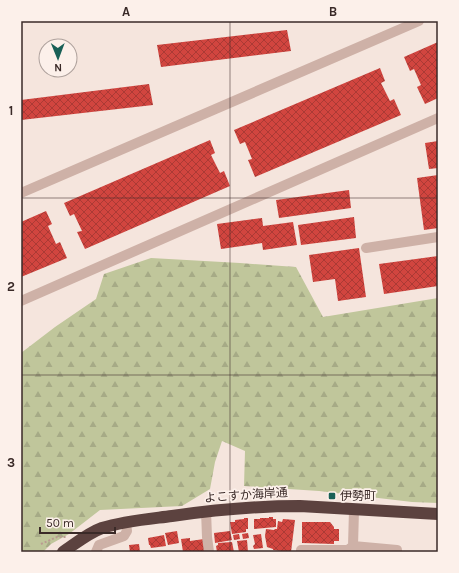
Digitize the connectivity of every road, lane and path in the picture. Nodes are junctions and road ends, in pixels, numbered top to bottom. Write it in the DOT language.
graph roads {
  1 [pos="419,21"];
  2 [pos="438,118"];
  3 [pos="21,193"];
  4 [pos="438,238"];
  5 [pos="366,248"];
  6 [pos="21,301"];
  7 [pos="354,510"];
  8 [pos="206,511"];
  9 [pos="438,514"];
  10 [pos="126,523"];
  11 [pos="353,546"];
  12 [pos="100,550"];
  13 [pos="63,552"];
  14 [pos="209,552"];
  15 [pos="301,552"];
  16 [pos="397,552"];
  1 -- 3 [label="street"];
  2 -- 6 [label="street"];
  4 -- 5 [label="street"];
  7 -- 8 [label="highway, よこすか海岸通"];
  7 -- 9 [label="highway, よこすか海岸通"];
  7 -- 11 [label="street"];
  8 -- 10 [label="highway, よこすか海岸通"];
  8 -- 14 [label="street"];
  10 -- 12 [label="street"];
  10 -- 13 [label="highway, よこすか海岸通"];
  11 -- 15 [label="street"];
  11 -- 16 [label="street"];
}
